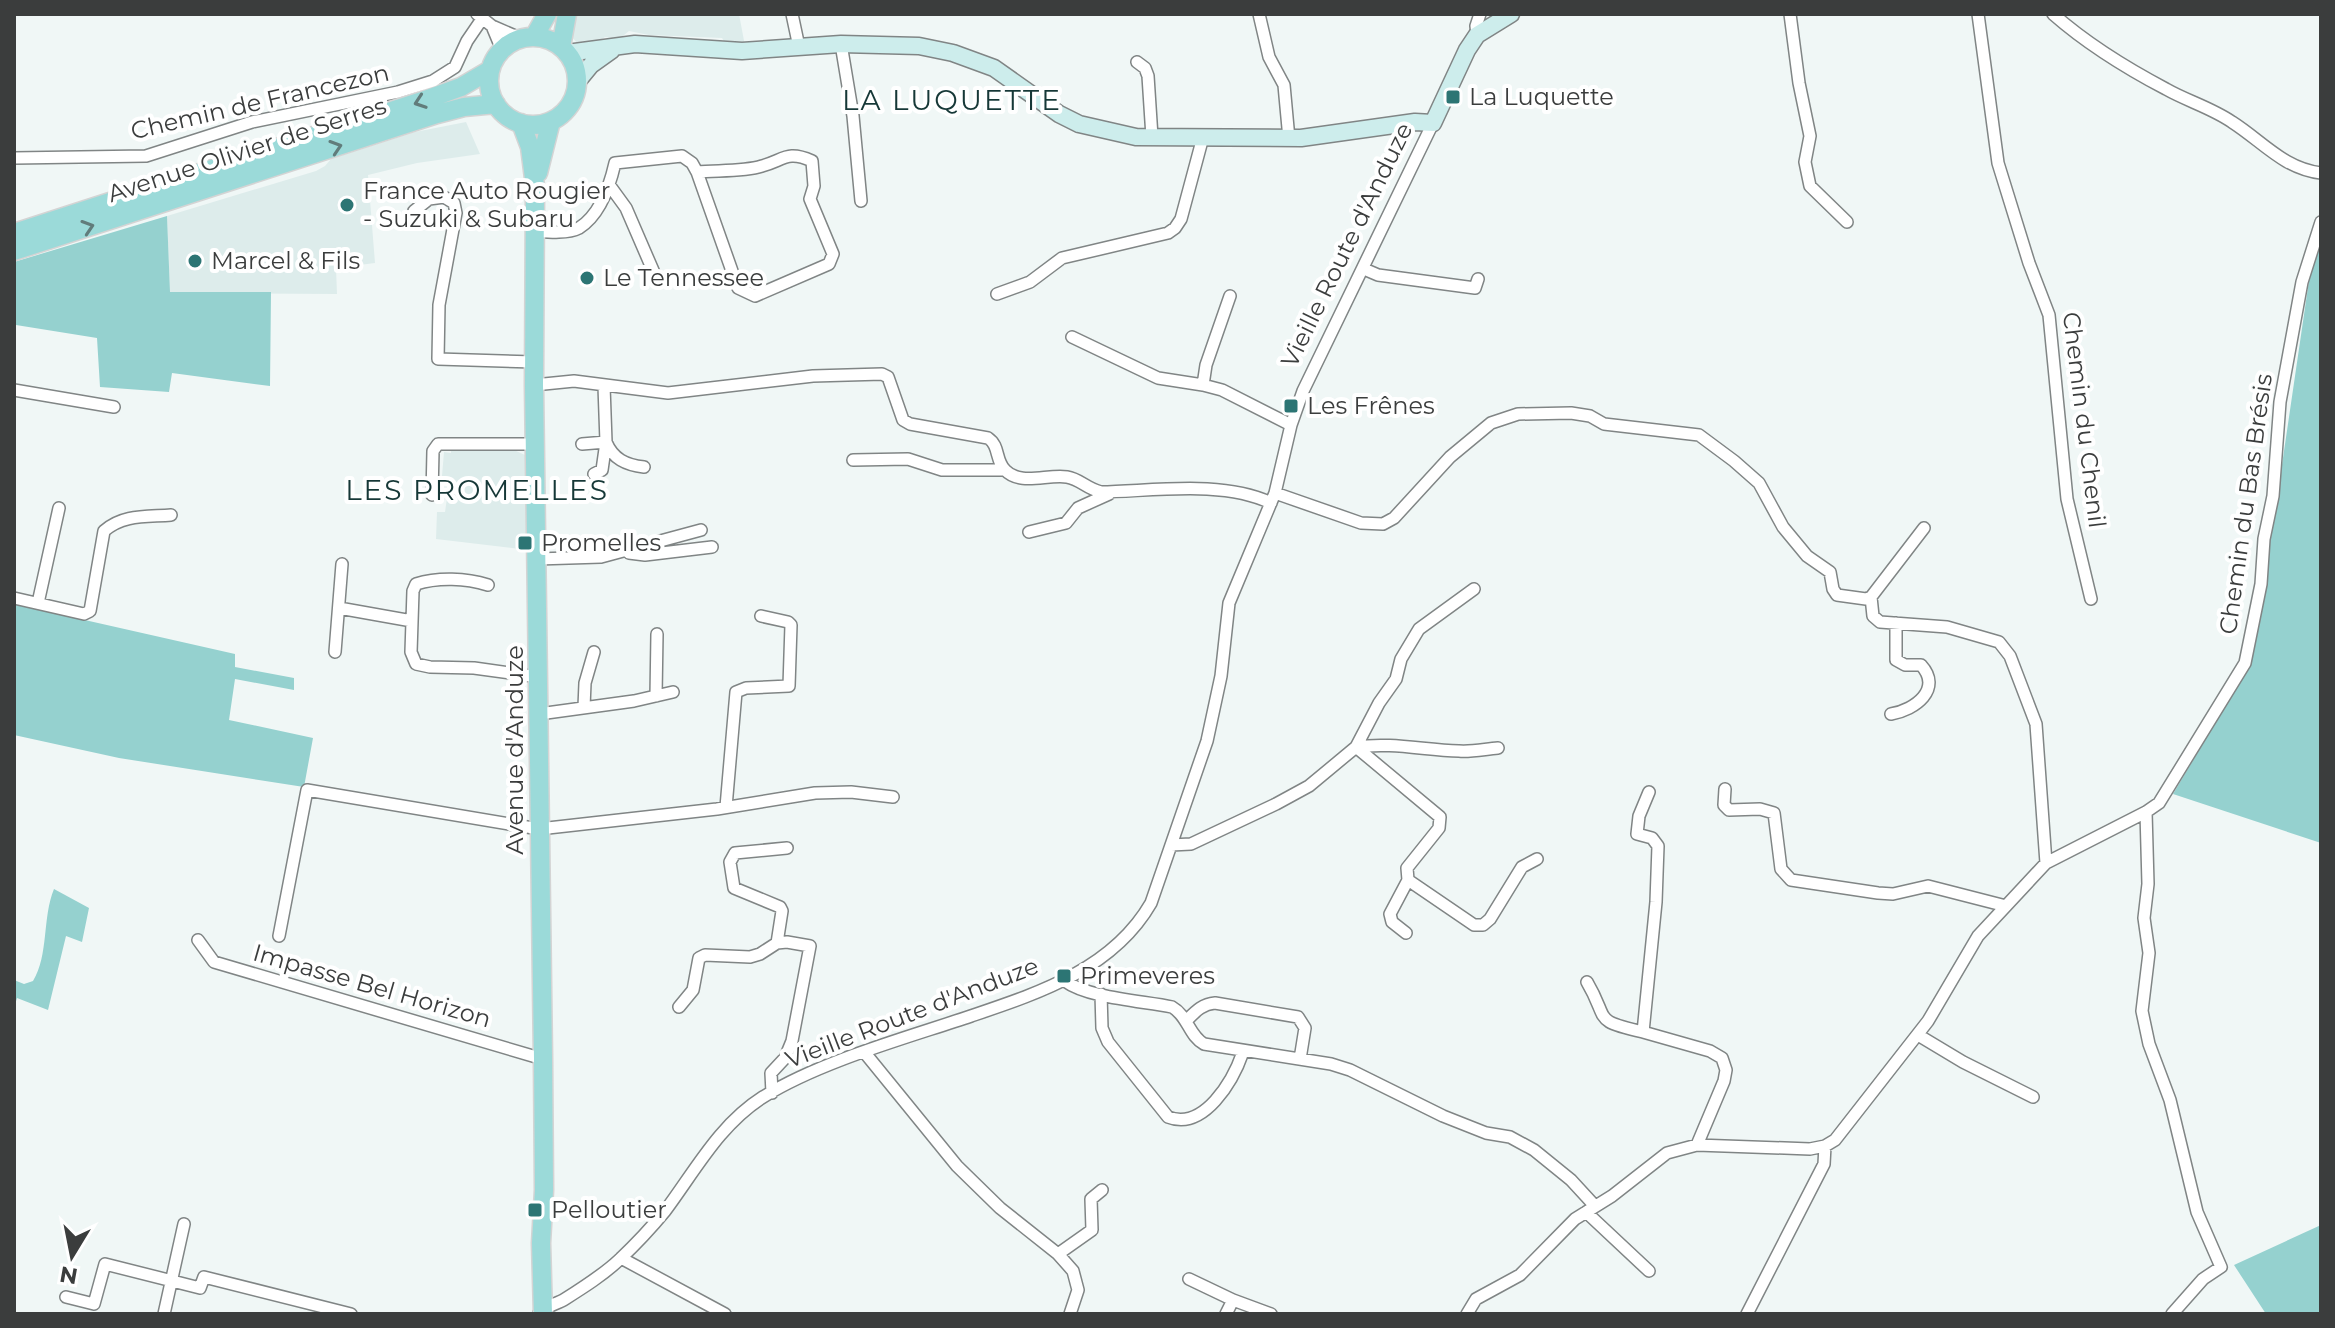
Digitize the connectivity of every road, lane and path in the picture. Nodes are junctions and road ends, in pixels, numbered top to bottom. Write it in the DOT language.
graph roads {
  1 [pos="547,14"];
  2 [pos="567,14"];
  3 [pos="792,14"];
  4 [pos="1259,14"];
  5 [pos="1480,14"];
  6 [pos="1511,14"];
  7 [pos="1790,14"];
  8 [pos="1978,14"];
  9 [pos="2053,14"];
  10 [pos="483,20"];
  11 [pos="1477,35"];
  12 [pos="528,38"];
  13 [pos="841,44"];
  14 [pos="616,47"];
  15 [pos="799,47"];
  16 [pos="502,50"];
  17 [pos="564,50"];
  18 [pos="1137,62"];
  19 [pos="490,70"];
  20 [pos="577,82"];
  21 [pos="496,104"];
  22 [pos="551,121"];
  23 [pos="521,123"];
  24 [pos="1433,123"];
  25 [pos="1152,137"];
  26 [pos="1203,137"];
  27 [pos="1289,139"];
  28 [pos="14,158"];
  29 [pos="697,172"];
  30 [pos="2321,173"];
  31 [pos="535,186"];
  32 [pos="610,186"];
  33 [pos="861,201"];
  34 [pos="414,211"];
  35 [pos="1847,222"];
  36 [pos="2321,222"];
  37 [pos="535,231"];
  38 [pos="14,233"];
  39 [pos="14,251"];
  40 [pos="1364,269"];
  41 [pos="1478,279"];
  42 [pos="658,282"];
  43 [pos="997,294"];
  44 [pos="1230,296"];
  45 [pos="1072,337"];
  46 [pos="534,362"];
  47 [pos="534,385"];
  48 [pos="1203,385"];
  49 [pos="604,386"];
  50 [pos="14,390"];
  51 [pos="114,407"];
  52 [pos="1291,425"];
  53 [pos="606,442"];
  54 [pos="536,444"];
  55 [pos="582,444"];
  56 [pos="853,460"];
  57 [pos="644,467"];
  58 [pos="1004,470"];
  59 [pos="594,474"];
  60 [pos="1113,492"];
  61 [pos="432,495"];
  62 [pos="1273,498"];
  63 [pos="59,508"];
  64 [pos="171,515"];
  65 [pos="1924,528"];
  66 [pos="701,530"];
  67 [pos="1029,532"];
  68 [pos="712,547"];
  69 [pos="625,553"];
  70 [pos="537,559"];
  71 [pos="342,564"];
  72 [pos="488,585"];
  73 [pos="1474,589"];
  74 [pos="1871,597"];
  75 [pos="14,598"];
  76 [pos="2091,599"];
  77 [pos="38,603"];
  78 [pos="339,608"];
  79 [pos="761,616"];
  80 [pos="412,621"];
  81 [pos="1896,623"];
  82 [pos="657,634"];
  83 [pos="335,652"];
  84 [pos="594,652"];
  85 [pos="539,677"];
  86 [pos="673,692"];
  87 [pos="656,696"];
  88 [pos="584,707"];
  89 [pos="539,714"];
  90 [pos="1891,714"];
  91 [pos="1356,747"];
  92 [pos="1498,748"];
  93 [pos="1725,789"];
  94 [pos="1649,792"];
  95 [pos="893,797"];
  96 [pos="726,807"];
  97 [pos="2146,812"];
  98 [pos="539,829"];
  99 [pos="1171,845"];
  100 [pos="787,848"];
  101 [pos="1537,859"];
  102 [pos="2046,863"];
  103 [pos="1408,880"];
  104 [pos="2006,906"];
  105 [pos="1406,933"];
  106 [pos="279,936"];
  107 [pos="198,940"];
  108 [pos="777,943"];
  109 [pos="1065,981"];
  110 [pos="1587,982"];
  111 [pos="1101,994"];
  112 [pos="679,1007"];
  113 [pos="1186,1021"];
  114 [pos="1643,1032"];
  115 [pos="1918,1035"];
  116 [pos="1243,1052"];
  117 [pos="865,1053"];
  118 [pos="543,1059"];
  119 [pos="1300,1059"];
  120 [pos="772,1093"];
  121 [pos="2033,1097"];
  122 [pos="1697,1145"];
  123 [pos="1825,1146"];
  124 [pos="1102,1190"];
  125 [pos="1590,1208"];
  126 [pos="184,1224"];
  127 [pos="1058,1254"];
  128 [pos="621,1258"];
  129 [pos="1649,1271"];
  130 [pos="1189,1279"];
  131 [pos="172,1281"];
  132 [pos="66,1297"];
  133 [pos="1233,1300"];
  134 [pos="542,1312"];
  135 [pos="164,1314"];
  136 [pos="351,1314"];
  137 [pos="725,1314"];
  138 [pos="1070,1314"];
  139 [pos="1226,1314"];
  140 [pos="1271,1314"];
  141 [pos="1467,1314"];
  142 [pos="1747,1314"];
  143 [pos="2172,1314"];
  1 -- 12 [label="main road"];
  2 -- 17 [label="main road"];
  3 -- 15 [label="street"];
  4 -- 27 [label="street"];
  5 -- 11 [label="street"];
  6 -- 11 [label="street, Vieille Route d'Anduze"];
  7 -- 35 [label="street"];
  8 -- 76 [label="street, Chemin du Chenil"];
  9 -- 30 [label="street"];
  10 -- 12 [label="street"];
  10 -- 16 [label="street"];
  10 -- 28 [label="street, Chemin de Francezon"];
  11 -- 24 [label="street, Vieille Route d'Anduze"];
  12 -- 16 [label="main road"];
  12 -- 17 [label="main road"];
  13 -- 15 [label="street"];
  13 -- 25 [label="street"];
  13 -- 33 [label="street"];
  14 -- 15 [label="street"];
  14 -- 17 [label="street"];
  14 -- 20 [label="street"];
  16 -- 19 [label="main road"];
  17 -- 20 [label="main road"];
  18 -- 25 [label="street"];
  19 -- 21 [label="main road"];
  19 -- 38 [label="main road, Avenue Olivier de Serres, one-way"];
  20 -- 22 [label="main road"];
  21 -- 23 [label="main road"];
  39 -- 21 [label="main road, Avenue Olivier de Serres, one-way"];
  22 -- 23 [label="main road"];
  22 -- 31 [label="main road, Avenue d'Anduze"];
  23 -- 31 [label="main road, Avenue d'Anduze"];
  24 -- 27 [label="street"];
  24 -- 40 [label="street, Vieille Route d'Anduze"];
  25 -- 26 [label="street"];
  26 -- 27 [label="street"];
  26 -- 43 [label="street"];
  29 -- 29 [label="street"];
  29 -- 32 [label="street"];
  31 -- 37 [label="main road, Avenue d'Anduze"];
  32 -- 37 [label="street"];
  32 -- 42 [label="street"];
  34 -- 46 [label="street"];
  36 -- 97 [label="street, Chemin du Bas Brésis"];
  37 -- 46 [label="main road, Avenue d'Anduze"];
  40 -- 41 [label="street"];
  40 -- 52 [label="street, Vieille Route d'Anduze"];
  44 -- 48 [label="street"];
  45 -- 48 [label="street"];
  46 -- 47 [label="main road, Avenue d'Anduze"];
  47 -- 49 [label="street"];
  47 -- 54 [label="main road, Avenue d'Anduze"];
  48 -- 52 [label="street"];
  49 -- 53 [label="street"];
  49 -- 58 [label="street"];
  50 -- 51 [label="street"];
  52 -- 62 [label="street, Vieille Route d'Anduze"];
  53 -- 55 [label="street"];
  53 -- 57 [label="street"];
  53 -- 59 [label="street"];
  54 -- 61 [label="street"];
  54 -- 70 [label="main road, Avenue d'Anduze"];
  56 -- 58 [label="street"];
  58 -- 60 [label="street"];
  60 -- 62 [label="street"];
  60 -- 67 [label="street"];
  62 -- 74 [label="street"];
  62 -- 99 [label="street, Vieille Route d'Anduze"];
  63 -- 77 [label="street"];
  64 -- 77 [label="street"];
  65 -- 74 [label="street"];
  66 -- 69 [label="street"];
  68 -- 69 [label="street"];
  69 -- 70 [label="street"];
  70 -- 85 [label="main road, Avenue d'Anduze"];
  71 -- 78 [label="street"];
  72 -- 80 [label="street"];
  73 -- 91 [label="street"];
  74 -- 81 [label="street"];
  75 -- 77 [label="street"];
  78 -- 80 [label="street"];
  78 -- 83 [label="street"];
  79 -- 96 [label="street"];
  80 -- 85 [label="street"];
  81 -- 90 [label="street"];
  81 -- 102 [label="street"];
  82 -- 87 [label="street"];
  84 -- 88 [label="street"];
  85 -- 89 [label="main road, Avenue d'Anduze"];
  86 -- 87 [label="street"];
  87 -- 88 [label="street"];
  88 -- 89 [label="street"];
  89 -- 98 [label="main road, Avenue d'Anduze"];
  91 -- 92 [label="street"];
  91 -- 99 [label="street"];
  91 -- 103 [label="street"];
  93 -- 104 [label="street"];
  94 -- 114 [label="street"];
  95 -- 96 [label="street"];
  96 -- 98 [label="street"];
  97 -- 102 [label="street, Chemin du Bas Brésis"];
  97 -- 143 [label="street"];
  98 -- 106 [label="street"];
  98 -- 118 [label="main road, Avenue d'Anduze"];
  99 -- 109 [label="street, Vieille Route d'Anduze"];
  100 -- 108 [label="street"];
  101 -- 103 [label="street"];
  102 -- 104 [label="street, Chemin du Bas Brésis"];
  103 -- 105 [label="street"];
  104 -- 115 [label="street, Chemin du Bas Brésis"];
  107 -- 118 [label="street, Impasse Bel Horizon"];
  108 -- 112 [label="street"];
  108 -- 120 [label="street"];
  109 -- 111 [label="street"];
  109 -- 117 [label="street, Vieille Route d'Anduze"];
  110 -- 114 [label="street"];
  111 -- 113 [label="street"];
  111 -- 116 [label="street"];
  113 -- 116 [label="street"];
  113 -- 119 [label="street"];
  114 -- 122 [label="street"];
  115 -- 121 [label="street"];
  115 -- 123 [label="street, Chemin du Bas Brésis"];
  116 -- 119 [label="street"];
  117 -- 120 [label="street, Vieille Route d'Anduze"];
  117 -- 127 [label="street"];
  118 -- 134 [label="main road, Avenue d'Anduze"];
  119 -- 125 [label="street"];
  120 -- 128 [label="street, Vieille Route d'Anduze"];
  122 -- 123 [label="street"];
  122 -- 125 [label="street"];
  123 -- 142 [label="street"];
  124 -- 127 [label="street"];
  125 -- 129 [label="street"];
  125 -- 141 [label="street"];
  126 -- 131 [label="street"];
  127 -- 138 [label="street"];
  128 -- 134 [label="street, Vieille Route d'Anduze"];
  128 -- 137 [label="street"];
  130 -- 133 [label="street"];
  131 -- 132 [label="street"];
  131 -- 135 [label="street"];
  131 -- 136 [label="street"];
  133 -- 139 [label="street"];
  133 -- 140 [label="street"];
}
